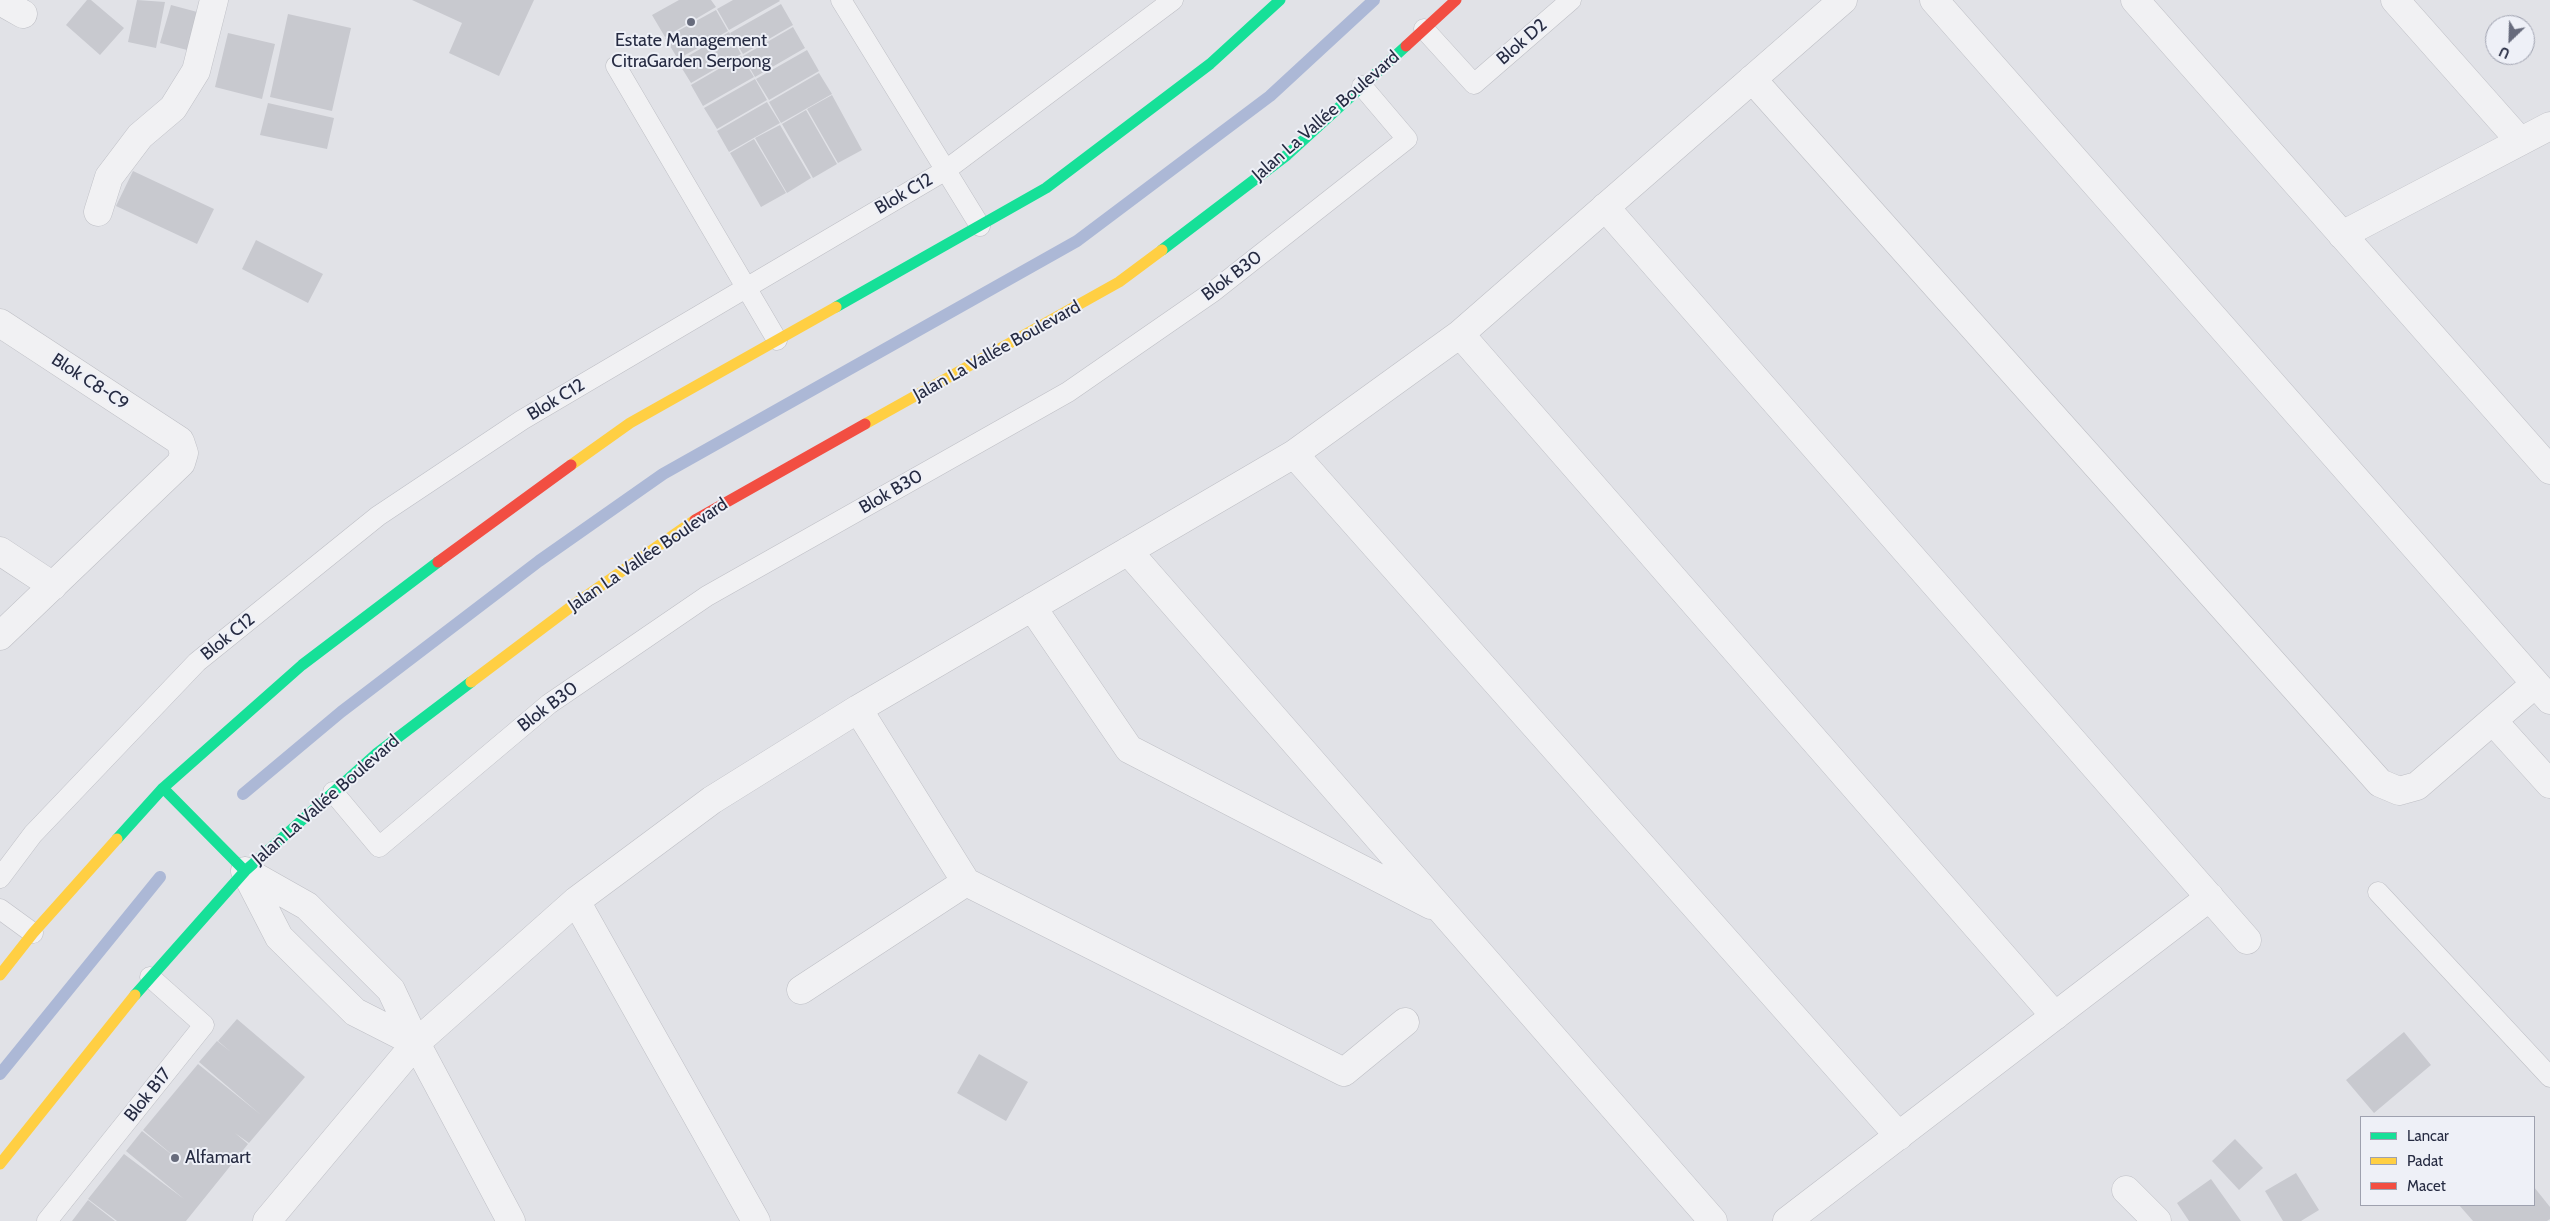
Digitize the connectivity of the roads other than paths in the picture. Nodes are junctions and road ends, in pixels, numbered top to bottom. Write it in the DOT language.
graph roads {
  1 [pos="0,0"];
  2 [pos="214,0"];
  3 [pos="841,0"];
  4 [pos="1173,0"];
  5 [pos="1280,0"];
  6 [pos="1456,0"];
  7 [pos="1571,0"];
  8 [pos="1843,0"];
  9 [pos="1934,0"];
  10 [pos="2135,0"];
  11 [pos="2395,0"];
  12 [pos="23,14"];
  13 [pos="1424,29"];
  14 [pos="616,66"];
  15 [pos="1752,79"];
  16 [pos="1362,86"];
  17 [pos="2550,126"];
  18 [pos="2520,141"];
  19 [pos="946,170"];
  20 [pos="1605,207"];
  21 [pos="98,212"];
  22 [pos="980,226"];
  23 [pos="2342,235"];
  24 [pos="746,287"];
  25 [pos="0,323"];
  26 [pos="1460,334"];
  27 [pos="777,340"];
  28 [pos="1294,454"];
  29 [pos="2550,470"];
  30 [pos="0,551"];
  31 [pos="1128,551"];
  32 [pos="53,586"];
  33 [pos="1032,607"];
  34 [pos="0,636"];
  35 [pos="2543,692"];
  36 [pos="858,709"];
  37 [pos="2493,721"];
  38 [pos="2550,784"];
  39 [pos="164,788"];
  40 [pos="333,792"];
  41 [pos="245,871"];
  42 [pos="0,878"];
  43 [pos="966,882"];
  44 [pos="2378,892"];
  45 [pos="2210,898"];
  46 [pos="576,901"];
  47 [pos="0,909"];
  48 [pos="1443,911"];
  49 [pos="33,933"];
  50 [pos="2247,940"];
  51 [pos="0,975"];
  52 [pos="150,977"];
  53 [pos="801,990"];
  54 [pos="2055,1016"];
  55 [pos="1405,1022"];
  56 [pos="416,1043"];
  57 [pos="2550,1077"];
  58 [pos="1899,1136"];
  59 [pos="0,1164"];
  60 [pos="2126,1190"];
  61 [pos="275,1217"];
  62 [pos="46,1221"];
  63 [pos="512,1221"];
  64 [pos="756,1221"];
  65 [pos="1713,1221"];
  66 [pos="1787,1221"];
  67 [pos="2157,1221"];
  1 -- 12 [label="street"];
  2 -- 21 [label="street"];
  3 -- 19 [label="lane"];
  4 -- 19 [label="lane, Blok C12"];
  5 -- 22 [label="street"];
  6 -- 13 [label="street, Jalan La Vallée Boulevard"];
  7 -- 13 [label="lane, Blok D2"];
  8 -- 15 [label="street"];
  9 -- 35 [label="street"];
  10 -- 23 [label="street"];
  11 -- 18 [label="street"];
  13 -- 16 [label="street, Jalan La Vallée Boulevard"];
  14 -- 24 [label="lane"];
  15 -- 20 [label="street"];
  15 -- 37 [label="street"];
  16 -- 40 [label="street, Jalan La Vallée Boulevard"];
  16 -- 40 [label="lane, Blok B30"];
  17 -- 18 [label="street"];
  18 -- 23 [label="street"];
  19 -- 22 [label="lane"];
  19 -- 24 [label="lane, Blok C12"];
  20 -- 26 [label="street"];
  20 -- 45 [label="street"];
  22 -- 27 [label="street"];
  23 -- 29 [label="street"];
  24 -- 27 [label="lane"];
  24 -- 42 [label="lane, Blok C12"];
  25 -- 32 [label="street, Blok C8-C9"];
  26 -- 28 [label="street"];
  26 -- 54 [label="street"];
  27 -- 39 [label="street"];
  28 -- 31 [label="street"];
  28 -- 58 [label="street"];
  30 -- 32 [label="street"];
  31 -- 33 [label="street"];
  31 -- 48 [label="street"];
  32 -- 34 [label="street"];
  33 -- 36 [label="street"];
  33 -- 48 [label="street"];
  35 -- 37 [label="street"];
  36 -- 43 [label="street"];
  36 -- 46 [label="street"];
  37 -- 38 [label="street"];
  39 -- 41 [label="street"];
  39 -- 49 [label="street"];
  40 -- 41 [label="street, Jalan La Vallée Boulevard"];
  41 -- 52 [label="street, Jalan La Vallée Boulevard"];
  41 -- 56 [label="street"];
  41 -- 56 [label="street"];
  43 -- 53 [label="street"];
  43 -- 55 [label="street"];
  44 -- 57 [label="lane"];
  45 -- 50 [label="street"];
  45 -- 54 [label="street"];
  46 -- 56 [label="street"];
  46 -- 64 [label="street"];
  47 -- 49 [label="lane"];
  48 -- 65 [label="street"];
  49 -- 51 [label="street"];
  52 -- 59 [label="street, Jalan La Vallée Boulevard"];
  52 -- 62 [label="lane, Blok B17"];
  54 -- 58 [label="street"];
  56 -- 61 [label="street"];
  56 -- 63 [label="street"];
  58 -- 66 [label="street"];
  60 -- 67 [label="street"];
}
